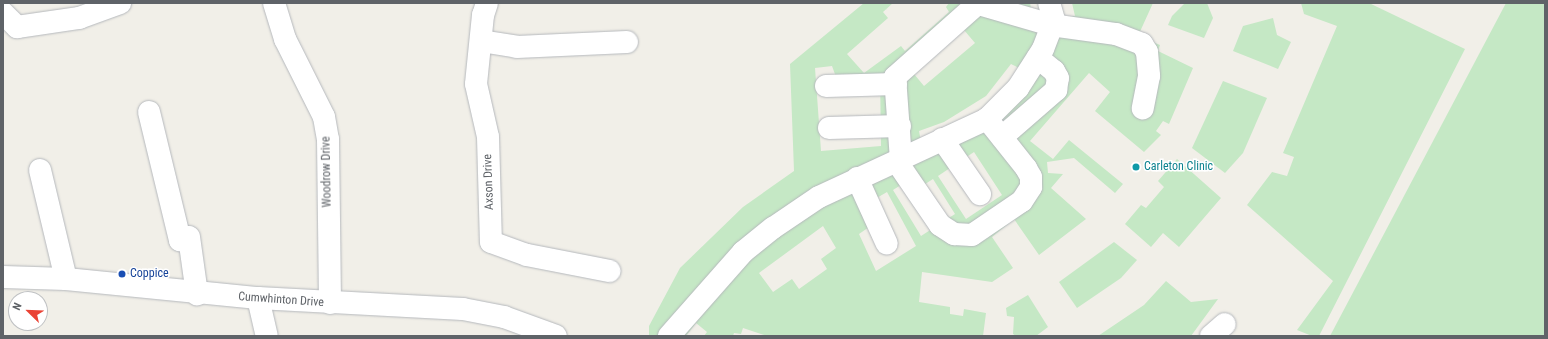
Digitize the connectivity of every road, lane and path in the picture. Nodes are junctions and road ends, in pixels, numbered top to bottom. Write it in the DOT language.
graph roads {
  1 [pos="120,3"];
  2 [pos="274,3"];
  3 [pos="487,3"];
  4 [pos="1049,3"];
  5 [pos="976,4"];
  6 [pos="3,12"];
  7 [pos="1051,25"];
  8 [pos="481,41"];
  9 [pos="627,42"];
  10 [pos="1038,58"];
  11 [pos="896,84"];
  12 [pos="826,86"];
  13 [pos="1143,108"];
  14 [pos="149,112"];
  15 [pos="987,119"];
  16 [pos="900,126"];
  17 [pos="829,128"];
  18 [pos="1002,137"];
  19 [pos="942,139"];
  20 [pos="899,161"];
  21 [pos="40,170"];
  22 [pos="857,178"];
  23 [pos="980,194"];
  24 [pos="887,244"];
  25 [pos="609,271"];
  26 [pos="3,277"];
  27 [pos="66,279"];
  28 [pos="197,294"];
  29 [pos="258,298"];
  30 [pos="330,303"];
  31 [pos="267,336"];
  32 [pos="556,336"];
  33 [pos="669,336"];
  1 -- 6 [label="street"];
  2 -- 30 [label="street, Woodrow Drive"];
  3 -- 8 [label="street, Axson Drive"];
  4 -- 7 [label="street"];
  5 -- 7 [label="street"];
  5 -- 11 [label="street"];
  7 -- 10 [label="street"];
  7 -- 13 [label="street"];
  8 -- 9 [label="street"];
  8 -- 25 [label="street, Axson Drive"];
  10 -- 15 [label="street"];
  10 -- 18 [label="street"];
  11 -- 12 [label="street"];
  11 -- 16 [label="street"];
  14 -- 28 [label="street"];
  15 -- 18 [label="street"];
  15 -- 19 [label="street"];
  16 -- 17 [label="street"];
  16 -- 20 [label="street"];
  18 -- 20 [label="street"];
  19 -- 20 [label="street"];
  19 -- 23 [label="street"];
  20 -- 22 [label="street"];
  21 -- 27 [label="street"];
  22 -- 24 [label="street"];
  22 -- 33 [label="street"];
  26 -- 27 [label="street, Cumwhinton Drive"];
  27 -- 28 [label="street, Cumwhinton Drive"];
  28 -- 29 [label="street, Cumwhinton Drive"];
  29 -- 30 [label="street, Cumwhinton Drive"];
  29 -- 31 [label="street"];
  30 -- 32 [label="street, Cumwhinton Drive"];
}
